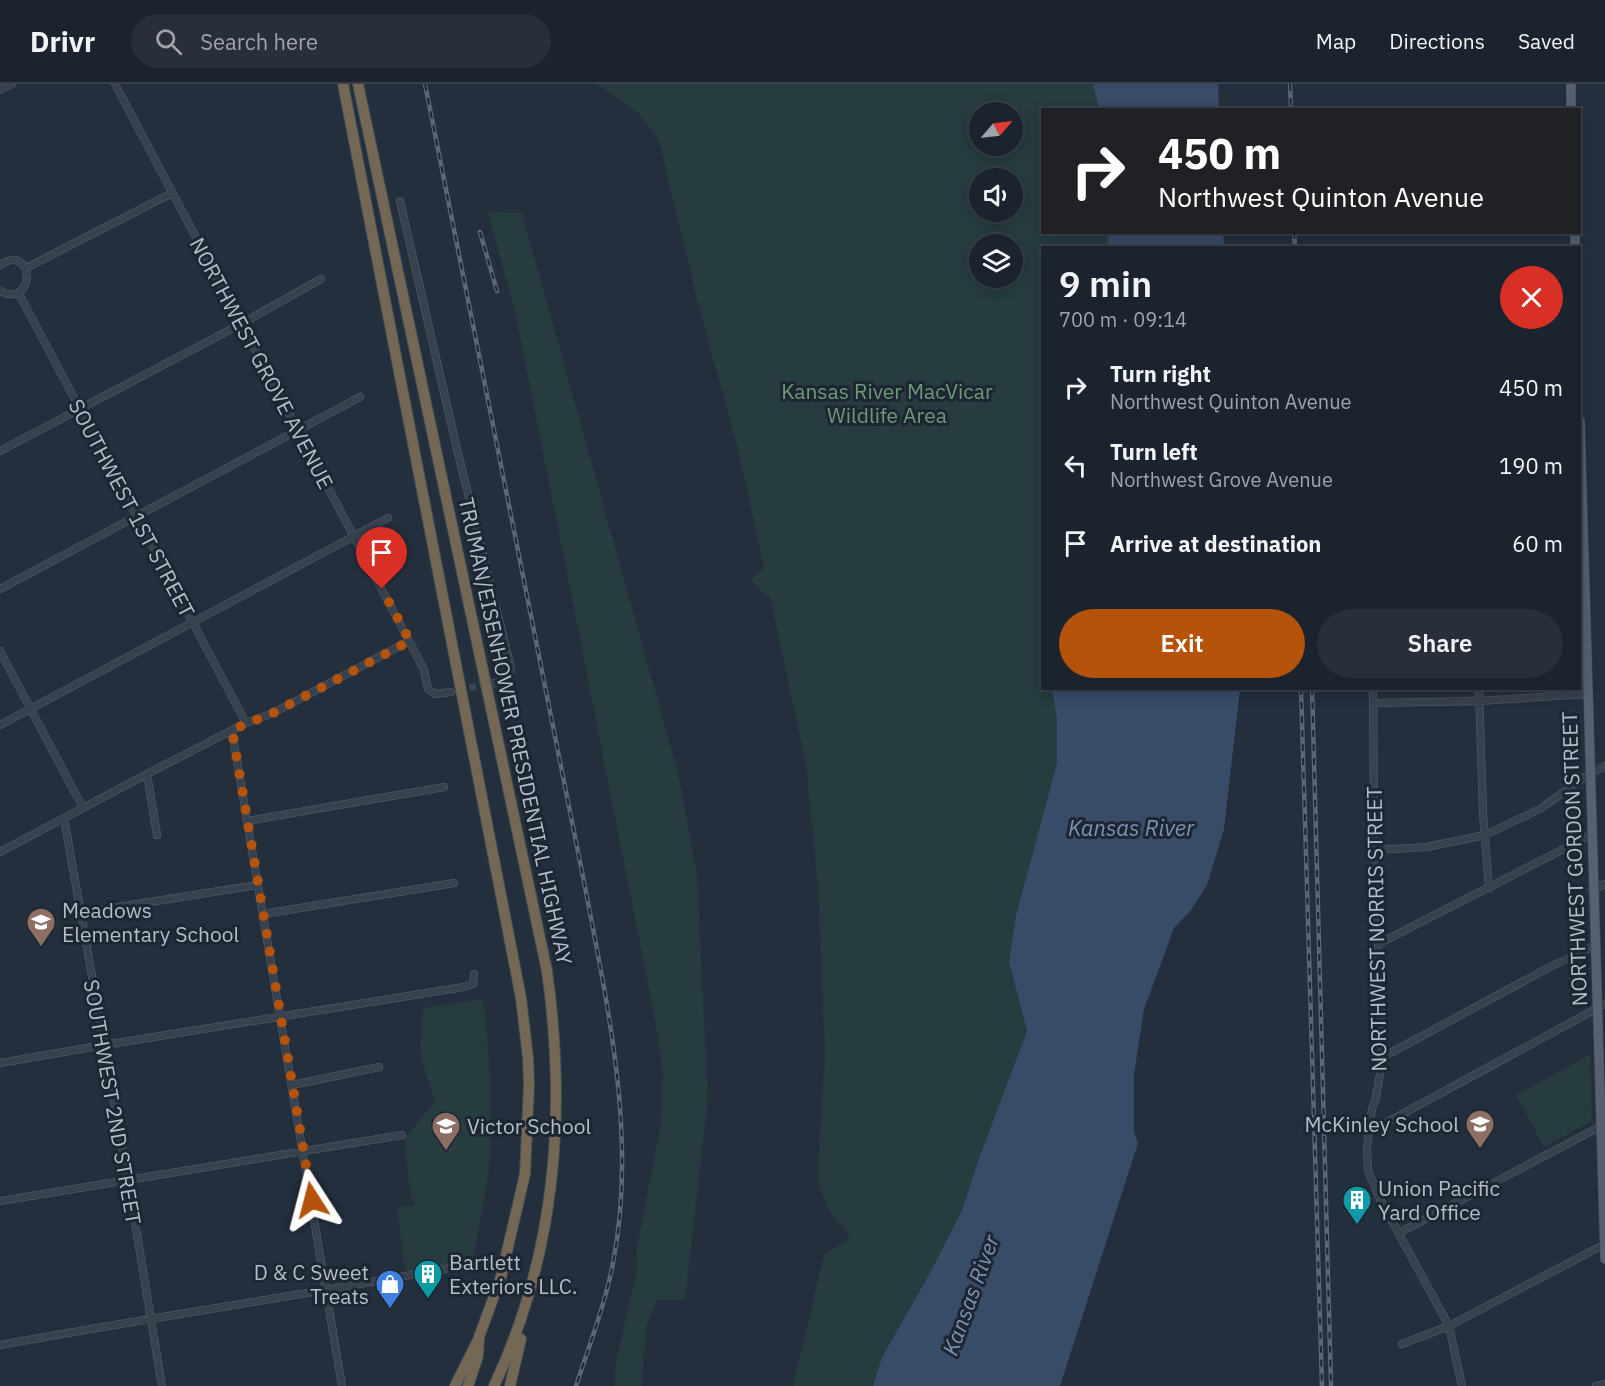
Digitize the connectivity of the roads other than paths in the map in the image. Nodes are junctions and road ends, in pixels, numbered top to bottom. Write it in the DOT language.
graph roads {
  1 [pos="12,84"];
  2 [pos="115,84"];
  3 [pos="343,84"];
  4 [pos="358,84"];
  5 [pos="1571,84"];
  6 [pos="0,90"];
  7 [pos="1571,108"];
  8 [pos="172,193"];
  9 [pos="400,201"];
  10 [pos="0,263"];
  11 [pos="26,268"];
  12 [pos="321,279"];
  13 [pos="0,291"];
  14 [pos="18,292"];
  15 [pos="241,324"];
  16 [pos="360,398"];
  17 [pos="80,409"];
  18 [pos="298,430"];
  19 [pos="0,451"];
  20 [pos="1581,513"];
  21 [pos="136,516"];
  22 [pos="388,518"];
  23 [pos="354,537"];
  24 [pos="0,589"];
  25 [pos="193,623"];
  26 [pos="410,641"];
  27 [pos="0,651"];
  28 [pos="490,684"];
  29 [pos="1373,690"];
  30 [pos="1479,690"];
  31 [pos="451,692"];
  32 [pos="1587,694"];
  33 [pos="1479,701"];
  34 [pos="1373,703"];
  35 [pos="31,709"];
  36 [pos="246,723"];
  37 [pos="0,725"];
  38 [pos="232,730"];
  39 [pos="1605,766"];
  40 [pos="147,774"];
  41 [pos="1589,774"];
  42 [pos="444,787"];
  43 [pos="83,808"];
  44 [pos="64,818"];
  45 [pos="247,821"];
  46 [pos="157,835"];
  47 [pos="1485,835"];
  48 [pos="1591,835"];
  49 [pos="1375,850"];
  50 [pos="0,852"];
  51 [pos="454,883"];
  52 [pos="1605,884"];
  53 [pos="257,885"];
  54 [pos="1489,888"];
  55 [pos="1593,890"];
  56 [pos="81,913"];
  57 [pos="263,915"];
  58 [pos="1378,944"];
  59 [pos="1594,946"];
  60 [pos="474,974"];
  61 [pos="1600,1006"];
  62 [pos="280,1017"];
  63 [pos="104,1045"];
  64 [pos="1598,1047"];
  65 [pos="1383,1057"];
  66 [pos="1605,1059"];
  67 [pos="0,1064"];
  68 [pos="379,1067"];
  69 [pos="292,1085"];
  70 [pos="1603,1125"];
  71 [pos="1369,1132"];
  72 [pos="402,1135"];
  73 [pos="304,1152"];
  74 [pos="128,1180"];
  75 [pos="0,1201"];
  76 [pos="1399,1233"];
  77 [pos="1604,1244"];
  78 [pos="1605,1259"];
  79 [pos="466,1265"];
  80 [pos="537,1266"];
  81 [pos="327,1290"];
  82 [pos="150,1318"];
  83 [pos="1449,1326"];
  84 [pos="479,1337"];
  85 [pos="1402,1344"];
  86 [pos="0,1345"];
  87 [pos="1605,1384"];
  88 [pos="162,1386"];
  89 [pos="342,1386"];
  90 [pos="455,1386"];
  91 [pos="468,1386"];
  92 [pos="494,1386"];
  93 [pos="510,1386"];
  94 [pos="1462,1386"];
  95 [pos="1596,1386"];
  1 -- 6 [label="street"];
  2 -- 8 [label="street, NORTHWEST GROVE AVENUE"];
  3 -- 84 [label="highway, TRUMAN/EISENHOWER PRESIDENTIAL HIGHWAY"];
  4 -- 80 [label="highway, TRUMAN/EISENHOWER PRESIDENTIAL HIGHWAY"];
  5 -- 7 [label="main road"];
  8 -- 11 [label="street"];
  8 -- 15 [label="street, NORTHWEST GROVE AVENUE"];
  9 -- 28 [label="street"];
  10 -- 11 [label="street"];
  11 -- 14 [label="street"];
  12 -- 15 [label="street"];
  13 -- 14 [label="street"];
  14 -- 17 [label="street, SOUTHWEST 1ST STREET"];
  15 -- 17 [label="street"];
  15 -- 18 [label="street, NORTHWEST GROVE AVENUE"];
  16 -- 18 [label="street"];
  17 -- 19 [label="street"];
  17 -- 21 [label="street, SOUTHWEST 1ST STREET"];
  18 -- 21 [label="street"];
  18 -- 23 [label="street, NORTHWEST GROVE AVENUE"];
  20 -- 32 [label="main road, NORTHWEST GORDON STREET"];
  21 -- 24 [label="street"];
  21 -- 25 [label="street, SOUTHWEST 1ST STREET"];
  22 -- 23 [label="street"];
  23 -- 25 [label="street"];
  23 -- 26 [label="street, NORTHWEST GROVE AVENUE"];
  25 -- 35 [label="street"];
  25 -- 36 [label="street, SOUTHWEST 1ST STREET"];
  26 -- 31 [label="street, NORTHWEST GROVE AVENUE"];
  26 -- 36 [label="street"];
  27 -- 35 [label="street"];
  29 -- 34 [label="street, NORTHWEST NORRIS STREET"];
  30 -- 33 [label="street"];
  32 -- 33 [label="street"];
  32 -- 41 [label="main road, NORTHWEST GORDON STREET"];
  33 -- 34 [label="street"];
  33 -- 47 [label="street"];
  34 -- 49 [label="street, NORTHWEST NORRIS STREET"];
  35 -- 37 [label="street"];
  35 -- 43 [label="street"];
  36 -- 38 [label="street"];
  38 -- 40 [label="street"];
  38 -- 45 [label="street"];
  39 -- 41 [label="street"];
  40 -- 43 [label="street"];
  40 -- 46 [label="street"];
  41 -- 47 [label="street"];
  41 -- 48 [label="main road, NORTHWEST GORDON STREET"];
  42 -- 45 [label="street"];
  43 -- 44 [label="street"];
  44 -- 50 [label="street"];
  44 -- 56 [label="street, SOUTHWEST 2ND STREET"];
  45 -- 53 [label="street"];
  47 -- 49 [label="street"];
  47 -- 54 [label="street"];
  48 -- 54 [label="street"];
  48 -- 55 [label="main road, NORTHWEST GORDON STREET"];
  49 -- 58 [label="street, NORTHWEST NORRIS STREET"];
  51 -- 57 [label="street"];
  52 -- 55 [label="street"];
  53 -- 56 [label="street"];
  53 -- 57 [label="street"];
  54 -- 58 [label="street"];
  55 -- 59 [label="main road, NORTHWEST GORDON STREET"];
  56 -- 63 [label="street, SOUTHWEST 2ND STREET"];
  57 -- 62 [label="street"];
  58 -- 65 [label="street, NORTHWEST NORRIS STREET"];
  59 -- 61 [label="main road, NORTHWEST GORDON STREET"];
  59 -- 65 [label="street"];
  60 -- 62 [label="street"];
  61 -- 64 [label="main road, NORTHWEST GORDON STREET"];
  61 -- 71 [label="street"];
  62 -- 63 [label="street"];
  62 -- 69 [label="street"];
  63 -- 67 [label="street"];
  63 -- 74 [label="street, SOUTHWEST 2ND STREET"];
  64 -- 66 [label="main road"];
  64 -- 70 [label="main road, NORTHWEST GORDON STREET"];
  65 -- 71 [label="street, NORTHWEST NORRIS STREET"];
  68 -- 69 [label="street"];
  69 -- 73 [label="street"];
  70 -- 76 [label="street"];
  70 -- 77 [label="main road, NORTHWEST GORDON STREET"];
  71 -- 76 [label="street, NORTHWEST NORRIS STREET"];
  72 -- 73 [label="street"];
  73 -- 74 [label="street"];
  73 -- 81 [label="street"];
  74 -- 75 [label="street"];
  74 -- 82 [label="street, SOUTHWEST 2ND STREET"];
  76 -- 83 [label="street, NORTHWEST NORRIS STREET"];
  77 -- 78 [label="main road, NORTHWEST GORDON STREET"];
  77 -- 83 [label="street"];
  79 -- 81 [label="street"];
  80 -- 92 [label="highway, TRUMAN/EISENHOWER PRESIDENTIAL HIGHWAY"];
  80 -- 93 [label="highway"];
  81 -- 82 [label="street"];
  81 -- 89 [label="street"];
  82 -- 86 [label="street"];
  82 -- 88 [label="street, SOUTHWEST 2ND STREET"];
  83 -- 85 [label="street"];
  83 -- 94 [label="street, NORTHWEST NORRIS STREET"];
  84 -- 90 [label="highway"];
  84 -- 91 [label="highway, TRUMAN/EISENHOWER PRESIDENTIAL HIGHWAY"];
  87 -- 95 [label="street"];
}
